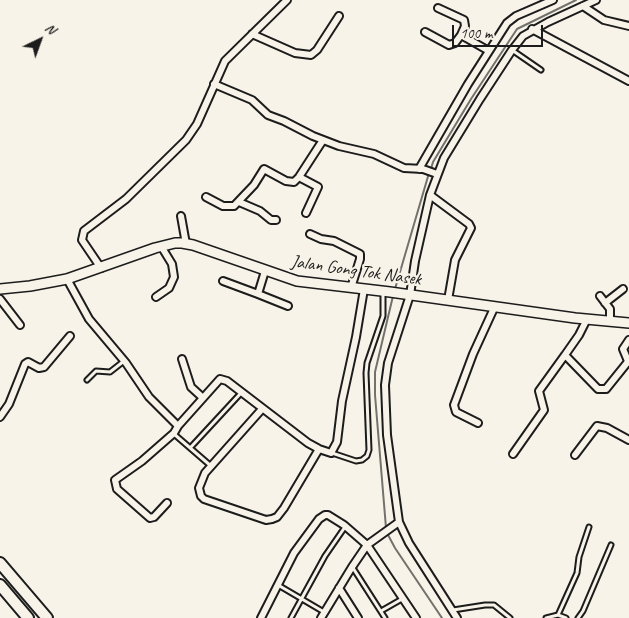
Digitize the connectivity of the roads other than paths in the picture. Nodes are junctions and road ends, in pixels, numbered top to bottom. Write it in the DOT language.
graph roads {
  1 [pos="287,0"];
  2 [pos="553,0"];
  3 [pos="596,0"];
  4 [pos="544,2"];
  5 [pos="583,6"];
  6 [pos="438,8"];
  7 [pos="339,16"];
  8 [pos="629,26"];
  9 [pos="532,30"];
  10 [pos="425,32"];
  11 [pos="252,34"];
  12 [pos="461,35"];
  13 [pos="512,50"];
  14 [pos="489,51"];
  15 [pos="541,70"];
  16 [pos="629,80"];
  17 [pos="214,84"];
  18 [pos="323,140"];
  19 [pos="421,169"];
  20 [pos="436,174"];
  21 [pos="299,177"];
  22 [pos="430,195"];
  23 [pos="206,197"];
  24 [pos="239,202"];
  25 [pos="306,213"];
  26 [pos="181,216"];
  27 [pos="276,220"];
  28 [pos="310,234"];
  29 [pos="186,244"];
  30 [pos="161,246"];
  31 [pos="101,268"];
  32 [pos="265,271"];
  33 [pos="67,279"];
  34 [pos="222,281"];
  35 [pos="351,288"];
  36 [pos="0,289"];
  37 [pos="364,289"];
  38 [pos="623,289"];
  39 [pos="387,291"];
  40 [pos="258,294"];
  41 [pos="408,295"];
  42 [pos="600,296"];
  43 [pos="156,297"];
  44 [pos="0,299"];
  45 [pos="448,300"];
  46 [pos="605,303"];
  47 [pos="288,306"];
  48 [pos="495,306"];
  49 [pos="587,319"];
  50 [pos="610,321"];
  51 [pos="629,323"];
  52 [pos="20,325"];
  53 [pos="70,336"];
  54 [pos="629,340"];
  55 [pos="565,355"];
  56 [pos="182,359"];
  57 [pos="124,361"];
  58 [pos="628,363"];
  59 [pos="87,380"];
  60 [pos="241,392"];
  61 [pos="203,398"];
  62 [pos="262,408"];
  63 [pos="0,417"];
  64 [pos="478,424"];
  65 [pos="178,426"];
  66 [pos="174,433"];
  67 [pos="628,437"];
  68 [pos="192,447"];
  69 [pos="319,449"];
  70 [pos="331,452"];
  71 [pos="513,454"];
  72 [pos="575,455"];
  73 [pos="211,466"];
  74 [pos="167,503"];
  75 [pos="397,523"];
  76 [pos="345,526"];
  77 [pos="589,527"];
  78 [pos="367,545"];
  79 [pos="612,545"];
  80 [pos="0,563"];
  81 [pos="352,567"];
  82 [pos="277,584"];
  83 [pos="0,585"];
  84 [pos="339,588"];
  85 [pos="301,598"];
  86 [pos="402,599"];
  87 [pos="452,610"];
  88 [pos="381,611"];
  89 [pos="323,615"];
  90 [pos="558,615"];
  91 [pos="28,618"];
  92 [pos="47,618"];
  93 [pos="261,618"];
  94 [pos="291,618"];
  95 [pos="358,618"];
  96 [pos="386,618"];
  97 [pos="416,618"];
  98 [pos="457,618"];
  99 [pos="510,618"];
  100 [pos="546,618"];
  101 [pos="566,618"];
  102 [pos="578,618"];
  1 -- 11 [label="street"];
  2 -- 4 [label="street"];
  3 -- 5 [label="street"];
  4 -- 14 [label="street"];
  5 -- 8 [label="street"];
  5 -- 9 [label="street"];
  6 -- 12 [label="street"];
  7 -- 11 [label="street"];
  9 -- 13 [label="street"];
  9 -- 16 [label="street"];
  10 -- 12 [label="street"];
  11 -- 17 [label="street"];
  12 -- 14 [label="street"];
  13 -- 15 [label="lane"];
  13 -- 20 [label="street"];
  14 -- 19 [label="street"];
  17 -- 18 [label="street"];
  17 -- 31 [label="street"];
  18 -- 19 [label="street"];
  18 -- 21 [label="street"];
  19 -- 20 [label="street"];
  20 -- 22 [label="street"];
  21 -- 24 [label="street"];
  21 -- 25 [label="street"];
  22 -- 41 [label="street"];
  22 -- 45 [label="street"];
  23 -- 24 [label="street"];
  24 -- 27 [label="street"];
  26 -- 29 [label="street"];
  28 -- 35 [label="street"];
  29 -- 30 [label="main road, Jalan Gong Tok Nasek"];
  29 -- 32 [label="main road, Jalan Gong Tok Nasek"];
  30 -- 31 [label="main road, Jalan Gong Tok Nasek"];
  30 -- 43 [label="street"];
  31 -- 33 [label="main road, Jalan Gong Tok Nasek"];
  32 -- 35 [label="main road, Jalan Gong Tok Nasek"];
  32 -- 40 [label="street"];
  33 -- 36 [label="main road, Jalan Gong Tok Nasek"];
  33 -- 57 [label="street"];
  34 -- 40 [label="street"];
  35 -- 37 [label="main road, Jalan Gong Tok Nasek"];
  37 -- 39 [label="main road, Jalan Gong Tok Nasek"];
  37 -- 70 [label="street"];
  38 -- 46 [label="street"];
  39 -- 41 [label="main road, Jalan Gong Tok Nasek"];
  39 -- 70 [label="lane"];
  40 -- 47 [label="street"];
  41 -- 45 [label="main road, Jalan Gong Tok Nasek"];
  41 -- 75 [label="street"];
  42 -- 46 [label="street"];
  44 -- 52 [label="street"];
  45 -- 48 [label="main road, Jalan Gong Tok Nasek"];
  46 -- 50 [label="street"];
  48 -- 49 [label="main road, Jalan Gong Tok Nasek"];
  48 -- 64 [label="street"];
  49 -- 50 [label="main road, Jalan Gong Tok Nasek"];
  49 -- 55 [label="street"];
  50 -- 51 [label="main road, Jalan Gong Tok Nasek"];
  53 -- 63 [label="street"];
  54 -- 58 [label="street"];
  55 -- 58 [label="street"];
  55 -- 71 [label="street"];
  56 -- 61 [label="street"];
  57 -- 59 [label="lane"];
  57 -- 65 [label="street"];
  60 -- 61 [label="street"];
  60 -- 62 [label="street"];
  60 -- 68 [label="lane"];
  61 -- 65 [label="street"];
  62 -- 69 [label="street"];
  62 -- 73 [label="street"];
  65 -- 66 [label="street"];
  66 -- 68 [label="lane"];
  66 -- 74 [label="street"];
  67 -- 72 [label="street"];
  68 -- 73 [label="lane"];
  69 -- 70 [label="street"];
  69 -- 73 [label="street"];
  75 -- 78 [label="street"];
  75 -- 87 [label="street"];
  76 -- 78 [label="street"];
  76 -- 82 [label="street"];
  76 -- 85 [label="lane"];
  77 -- 90 [label="lane"];
  78 -- 81 [label="street"];
  78 -- 86 [label="street"];
  79 -- 102 [label="lane"];
  80 -- 92 [label="main road"];
  81 -- 84 [label="street"];
  81 -- 88 [label="lane"];
  82 -- 85 [label="lane"];
  82 -- 93 [label="street"];
  83 -- 91 [label="main road"];
  84 -- 89 [label="street"];
  84 -- 95 [label="street"];
  85 -- 89 [label="lane"];
  85 -- 94 [label="lane"];
  86 -- 88 [label="lane"];
  86 -- 97 [label="street"];
  87 -- 98 [label="street"];
  87 -- 99 [label="lane"];
  88 -- 96 [label="lane"];
  90 -- 100 [label="lane"];
  90 -- 101 [label="lane"];
}
